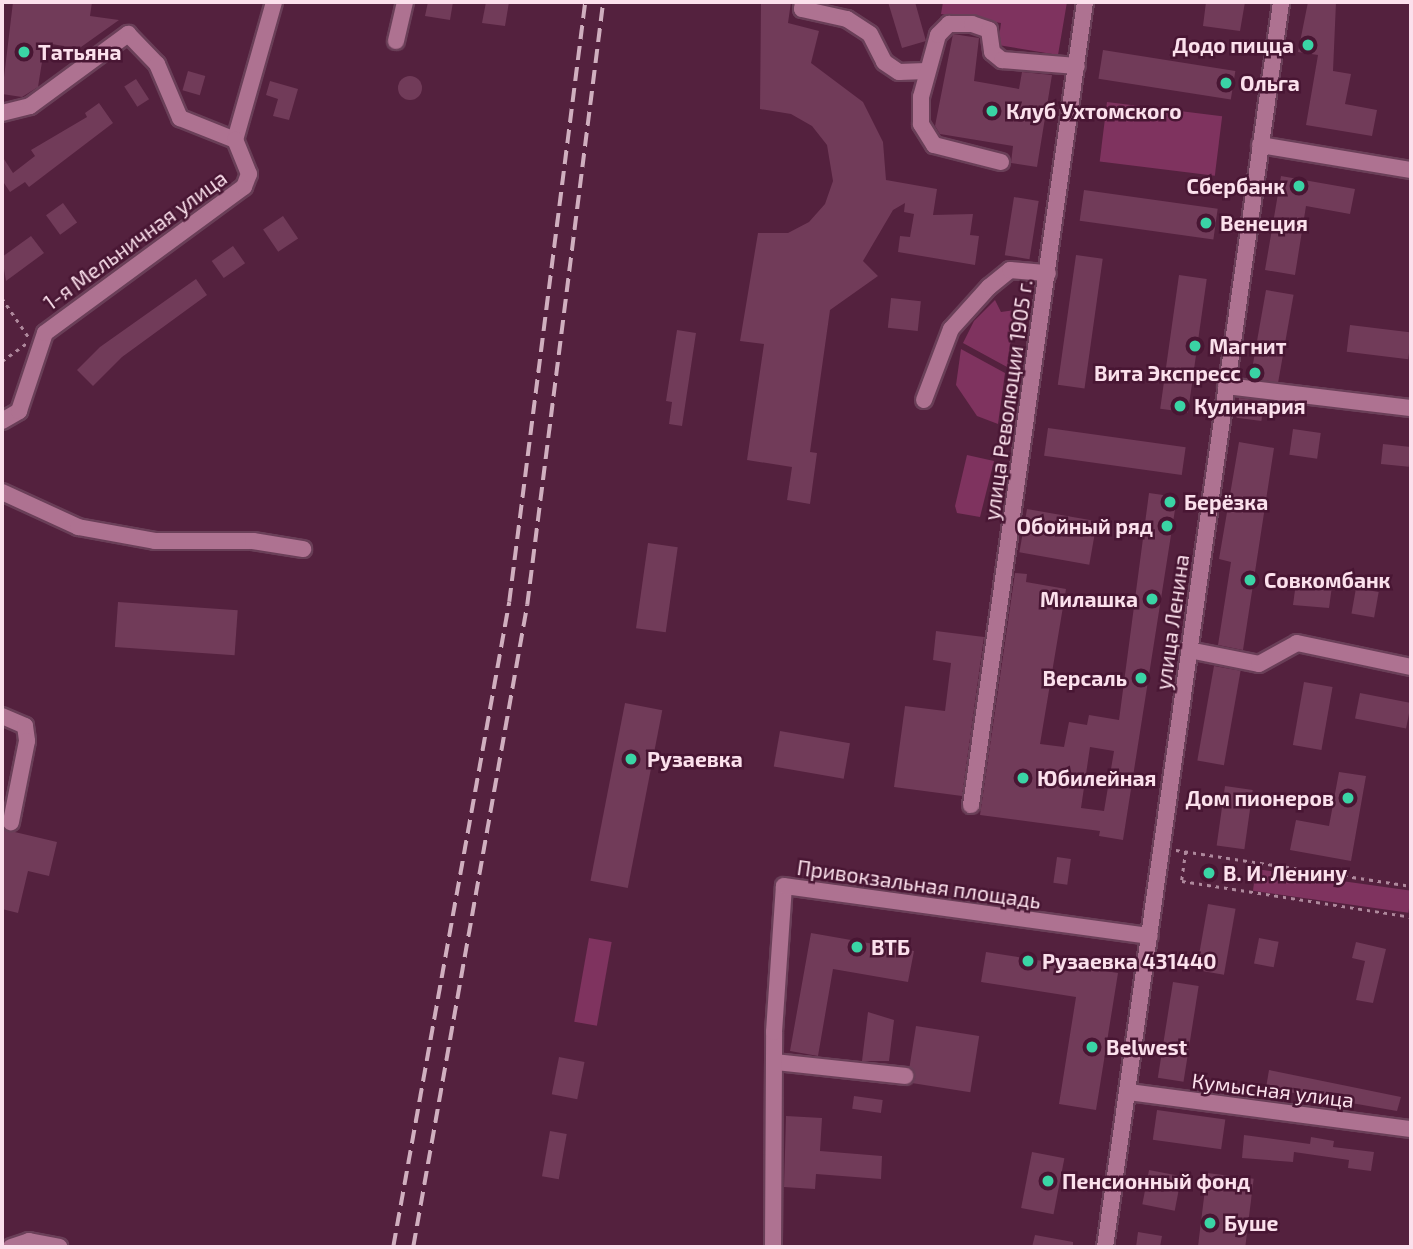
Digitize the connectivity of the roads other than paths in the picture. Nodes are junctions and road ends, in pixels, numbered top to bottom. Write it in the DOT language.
graph roads {
  1 [pos="274,2"];
  2 [pos="405,2"];
  3 [pos="803,2"];
  4 [pos="1085,2"];
  5 [pos="1281,2"];
  6 [pos="396,41"];
  7 [pos="1077,65"];
  8 [pos="926,71"];
  9 [pos="2,113"];
  10 [pos="234,140"];
  11 [pos="1260,145"];
  12 [pos="1001,162"];
  13 [pos="1411,170"];
  14 [pos="1048,273"];
  15 [pos="1226,386"];
  16 [pos="924,400"];
  17 [pos="1411,408"];
  18 [pos="2,421"];
  19 [pos="2,492"];
  20 [pos="303,549"];
  21 [pos="1189,650"];
  22 [pos="1411,667"];
  23 [pos="2,716"];
  24 [pos="971,805"];
  25 [pos="12,822"];
  26 [pos="1150,936"];
  27 [pos="775,1062"];
  28 [pos="905,1076"];
  29 [pos="1129,1092"];
  30 [pos="1411,1129"];
  31 [pos="10,1247"];
  32 [pos="59,1247"];
  33 [pos="773,1247"];
  34 [pos="1105,1247"];
  1 -- 10 [label="street"];
  2 -- 6 [label="street"];
  3 -- 8 [label="street"];
  4 -- 7 [label="street, улица Революции 1905 г."];
  5 -- 11 [label="street, улица Ленина"];
  7 -- 8 [label="street"];
  7 -- 14 [label="street, улица Революции 1905 г."];
  8 -- 12 [label="street"];
  9 -- 10 [label="street"];
  10 -- 18 [label="street, 1-я Мельничная улица"];
  11 -- 13 [label="street"];
  11 -- 15 [label="street, улица Ленина"];
  14 -- 16 [label="street"];
  14 -- 24 [label="street, улица Революции 1905 г."];
  15 -- 17 [label="street"];
  15 -- 21 [label="street, улица Ленина"];
  19 -- 20 [label="street"];
  21 -- 22 [label="street"];
  21 -- 26 [label="street, улица Ленина"];
  23 -- 25 [label="street"];
  26 -- 27 [label="street, Привокзальная площадь"];
  26 -- 29 [label="street, улица Ленина"];
  27 -- 28 [label="street"];
  27 -- 33 [label="street"];
  29 -- 30 [label="street, Кумысная улица"];
  29 -- 34 [label="street, улица Ленина"];
  31 -- 32 [label="street"];
}
